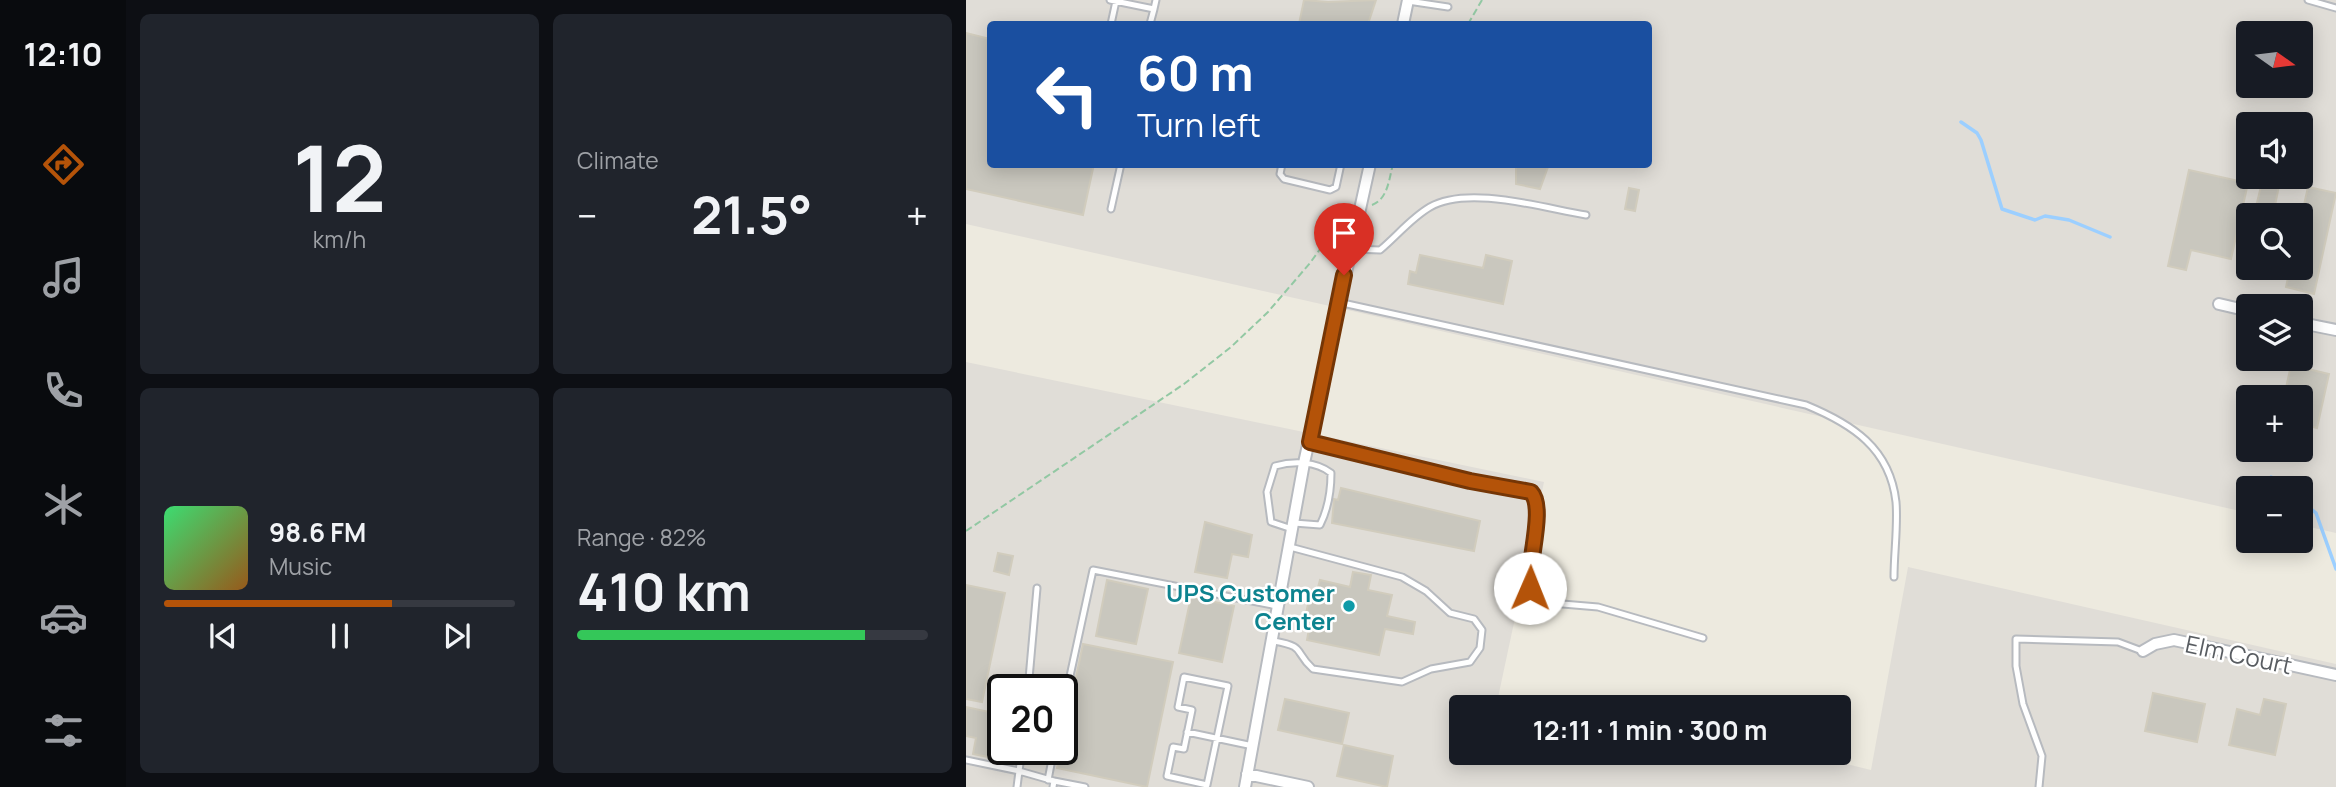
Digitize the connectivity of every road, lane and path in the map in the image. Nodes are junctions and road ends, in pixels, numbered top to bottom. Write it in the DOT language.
graph roads {
  1 [pos="1156,0"];
  2 [pos="1482,0"];
  3 [pos="2308,0"];
  4 [pos="1113,1"];
  5 [pos="1408,1"];
  6 [pos="1426,2"];
  7 [pos="1448,7"];
  8 [pos="2336,8"];
  9 [pos="1154,9"];
  10 [pos="1111,21"];
  11 [pos="1151,21"];
  12 [pos="1404,21"];
  13 [pos="1470,21"];
  14 [pos="1120,168"];
  15 [pos="1281,168"];
  16 [pos="1340,168"];
  17 [pos="1369,168"];
  18 [pos="1392,168"];
  19 [pos="1358,207"];
  20 [pos="1111,209"];
  21 [pos="1586,215"];
  22 [pos="1350,249"];
  23 [pos="1338,302"];
  24 [pos="2218,304"];
  25 [pos="2236,308"];
  26 [pos="2313,325"];
  27 [pos="2336,330"];
  28 [pos="1310,442"];
  29 [pos="1304,463"];
  30 [pos="1294,526"];
  31 [pos="966,531"];
  32 [pos="1290,547"];
  33 [pos="1894,577"];
  34 [pos="1037,588"];
  35 [pos="1280,607"];
  36 [pos="1703,638"];
  37 [pos="1274,641"];
  38 [pos="2143,651"];
  39 [pos="1029,674"];
  40 [pos="1070,674"];
  41 [pos="2336,675"];
  42 [pos="1187,732"];
  43 [pos="1217,739"];
  44 [pos="1253,746"];
  45 [pos="966,760"];
  46 [pos="1020,765"];
  47 [pos="1054,765"];
  48 [pos="1019,771"];
  49 [pos="1247,774"];
  50 [pos="1052,783"];
  51 [pos="1017,787"];
  52 [pos="1085,787"];
  53 [pos="1245,787"];
  54 [pos="1308,787"];
  55 [pos="2039,787"];
  1 -- 9 [label="lane"];
  2 -- 13 [label="path"];
  3 -- 8 [label="lane"];
  4 -- 9 [label="lane"];
  4 -- 10 [label="lane"];
  5 -- 6 [label="lane"];
  5 -- 12 [label="street"];
  6 -- 7 [label="lane"];
  9 -- 11 [label="lane"];
  14 -- 20 [label="lane"];
  15 -- 16 [label="lane"];
  17 -- 19 [label="street"];
  18 -- 19 [label="path"];
  19 -- 22 [label="street"];
  19 -- 31 [label="path"];
  21 -- 22 [label="lane"];
  22 -- 23 [label="street"];
  23 -- 28 [label="street"];
  23 -- 33 [label="lane"];
  24 -- 25 [label="street"];
  26 -- 27 [label="street"];
  28 -- 29 [label="street"];
  28 -- 36 [label="lane"];
  29 -- 30 [label="street"];
  29 -- 30 [label="lane"];
  29 -- 30 [label="lane"];
  30 -- 32 [label="street"];
  32 -- 35 [label="street"];
  32 -- 37 [label="lane"];
  34 -- 39 [label="lane"];
  35 -- 37 [label="street"];
  35 -- 40 [label="lane"];
  37 -- 44 [label="street"];
  38 -- 41 [label="street, Elm Court"];
  38 -- 55 [label="lane"];
  42 -- 43 [label="lane"];
  42 -- 43 [label="lane"];
  42 -- 43 [label="lane"];
  43 -- 44 [label="lane"];
  44 -- 49 [label="street"];
  45 -- 48 [label="lane"];
  46 -- 48 [label="lane"];
  47 -- 50 [label="lane"];
  48 -- 50 [label="lane"];
  48 -- 51 [label="lane"];
  49 -- 53 [label="street"];
  49 -- 54 [label="street"];
  50 -- 52 [label="lane"];
}
